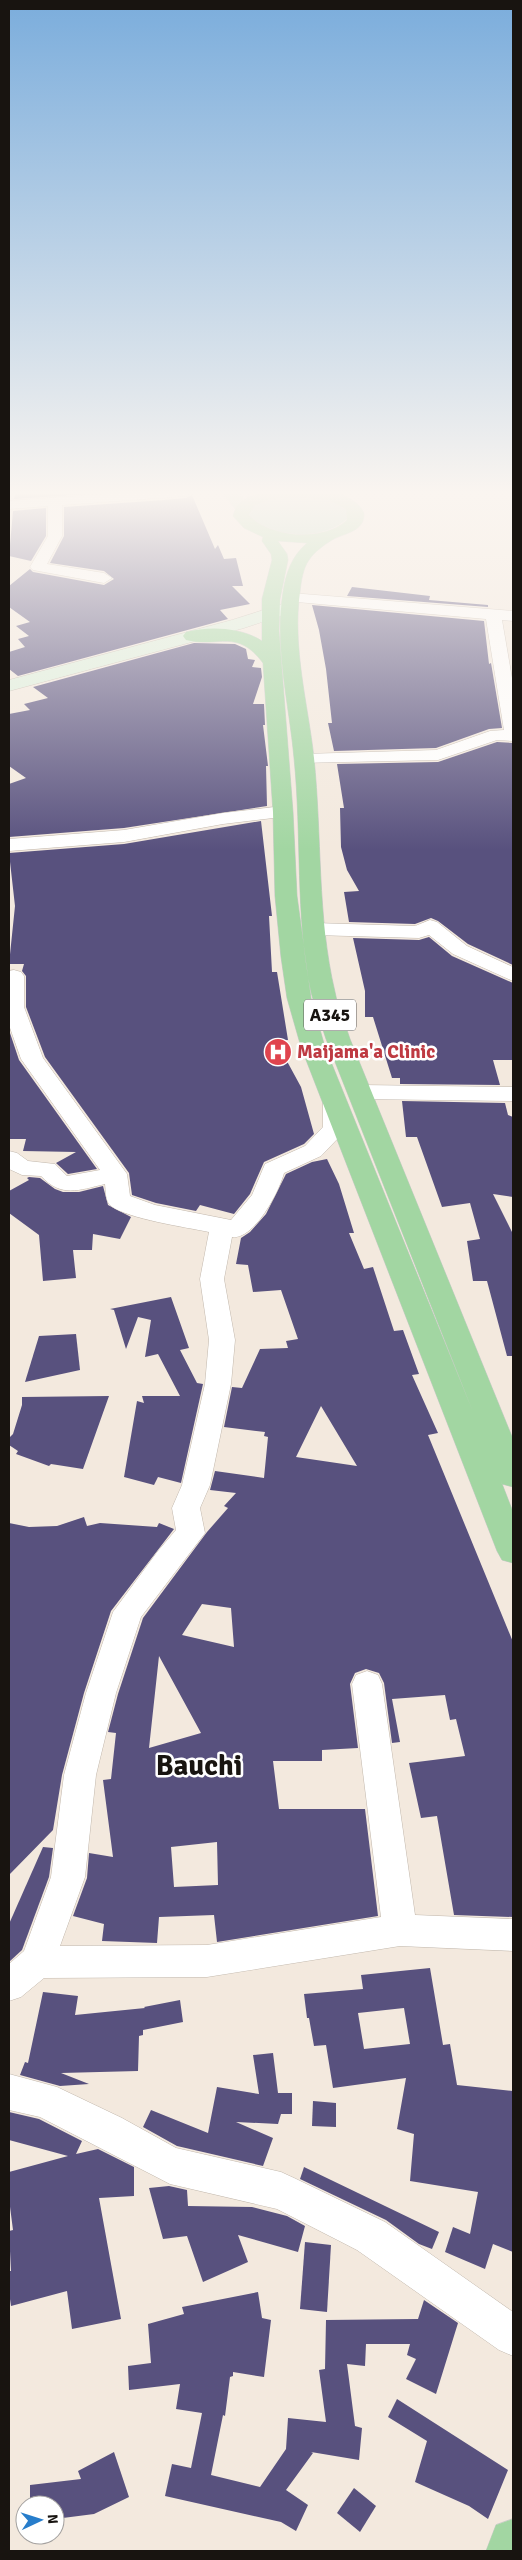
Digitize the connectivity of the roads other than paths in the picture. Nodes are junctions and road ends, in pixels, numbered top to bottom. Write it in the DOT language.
graph roads {
  1 [pos="247,611"];
  2 [pos="259,611"];
  3 [pos="279,611"];
  4 [pos="282,611"];
  5 [pos="439,611"];
  6 [pos="493,614"];
  7 [pos="513,616"];
  8 [pos="192,636"];
  9 [pos="273,664"];
  10 [pos="9,677"];
  11 [pos="9,686"];
  12 [pos="513,734"];
  13 [pos="304,759"];
  14 [pos="283,812"];
  15 [pos="9,845"];
  16 [pos="314,929"];
  17 [pos="513,975"];
  18 [pos="14,976"];
  19 [pos="360,1092"];
  20 [pos="513,1094"];
  21 [pos="334,1099"];
  22 [pos="9,1158"];
  23 [pos="114,1174"];
  24 [pos="222,1226"];
  25 [pos="513,1476"];
  26 [pos="513,1551"];
  27 [pos="367,1684"];
  28 [pos="400,1930"];
  29 [pos="513,1935"];
  30 [pos="37,1962"];
  31 [pos="9,1985"];
  32 [pos="9,2092"];
  33 [pos="513,2336"];
  34 [pos="513,2542"];
  35 [pos="509,2551"];
  1 -- 10 [label="main road"];
  2 -- 8 [label="main road"];
  3 -- 9 [label="highway, A345"];
  4 -- 13 [label="highway, A345"];
  5 -- 6 [label="street"];
  6 -- 7 [label="street"];
  6 -- 12 [label="street"];
  8 -- 9 [label="highway"];
  8 -- 11 [label="main road"];
  9 -- 14 [label="highway, A345"];
  12 -- 13 [label="street"];
  13 -- 16 [label="highway, A345"];
  14 -- 15 [label="street"];
  14 -- 21 [label="highway, A345"];
  16 -- 17 [label="street"];
  16 -- 19 [label="highway, A345"];
  18 -- 23 [label="street"];
  19 -- 20 [label="street"];
  19 -- 25 [label="highway, A345"];
  21 -- 24 [label="street"];
  21 -- 26 [label="highway, A345"];
  22 -- 23 [label="street"];
  23 -- 24 [label="street"];
  24 -- 30 [label="street"];
  27 -- 28 [label="street"];
  28 -- 29 [label="street"];
  28 -- 30 [label="street"];
  30 -- 31 [label="street"];
  32 -- 33 [label="street"];
  34 -- 35 [label="highway"];
}
